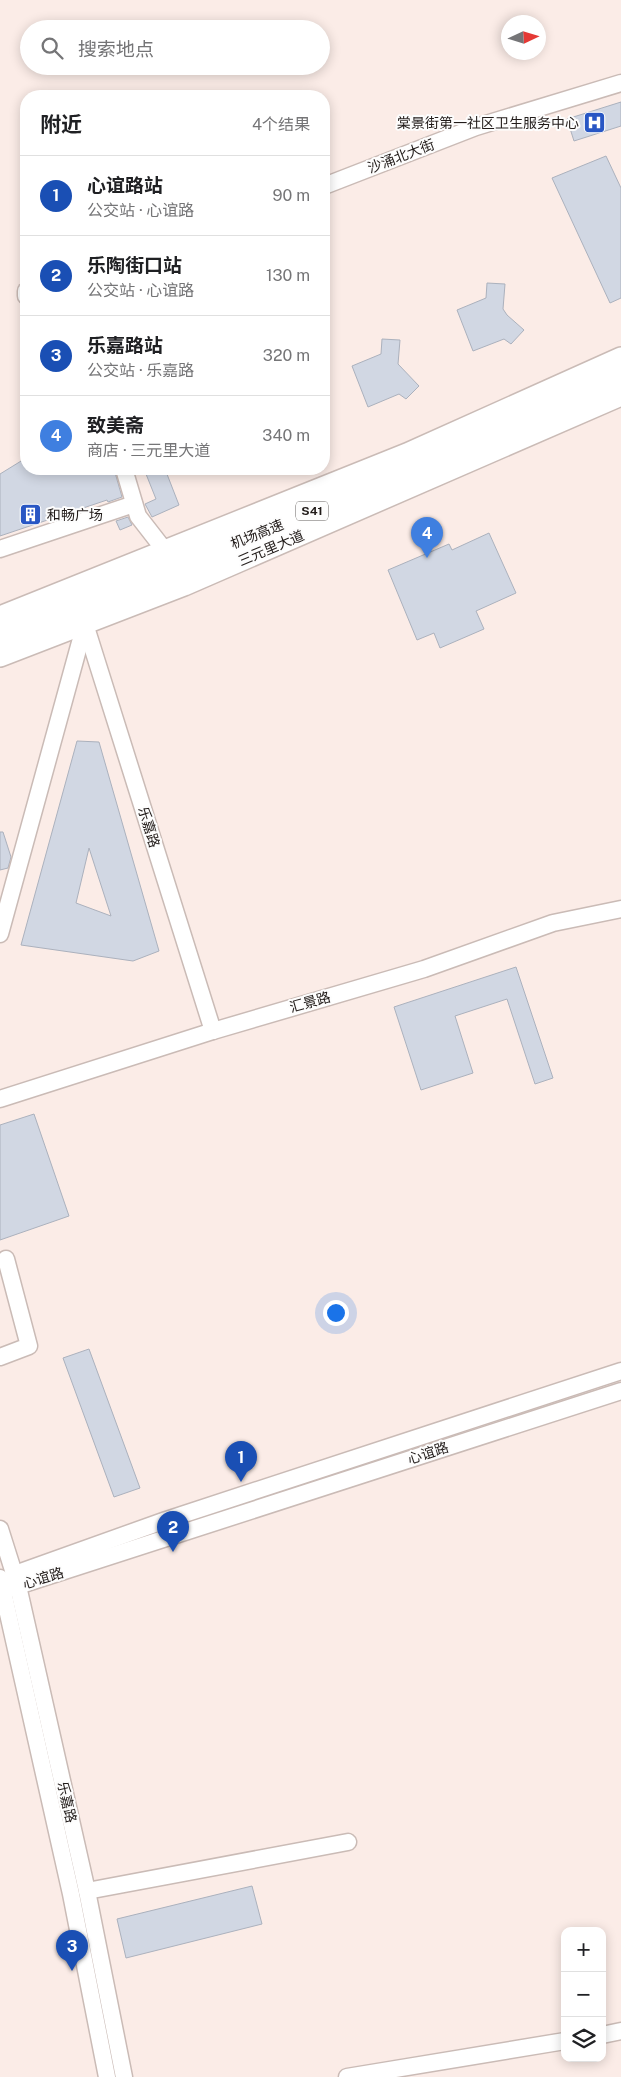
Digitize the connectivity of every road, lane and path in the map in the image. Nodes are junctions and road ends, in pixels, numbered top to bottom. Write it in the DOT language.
graph roads {
  1 [pos="621,83"];
  2 [pos="330,184"];
  3 [pos="621,358"];
  4 [pos="621,378"];
  5 [pos="621,395"];
  6 [pos="126,475"];
  7 [pos="134,504"];
  8 [pos="0,549"];
  9 [pos="166,552"];
  10 [pos="0,617"];
  11 [pos="85,624"];
  12 [pos="0,637"];
  13 [pos="0,656"];
  14 [pos="621,908"];
  15 [pos="0,934"];
  16 [pos="212,1031"];
  17 [pos="0,1100"];
  18 [pos="6,1259"];
  19 [pos="0,1357"];
  20 [pos="621,1372"];
  21 [pos="621,1390"];
  22 [pos="0,1529"];
  23 [pos="7,1583"];
  24 [pos="348,1842"];
  25 [pos="87,1891"];
  26 [pos="621,2032"];
  27 [pos="606,2034"];
  28 [pos="561,2042"];
  29 [pos="108,2077"];
  30 [pos="124,2077"];
  31 [pos="347,2077"];
  1 -- 2 [label="street, 沙涌北大街"];
  3 -- 9 [label="main road"];
  4 -- 12 [label="highway, 机场高速 / S41"];
  5 -- 11 [label="main road, 三元里大道"];
  6 -- 7 [label="street"];
  7 -- 8 [label="street"];
  7 -- 9 [label="street"];
  9 -- 10 [label="main road"];
  11 -- 13 [label="main road, 三元里大道"];
  11 -- 15 [label="street"];
  11 -- 16 [label="street, 乐嘉路"];
  14 -- 16 [label="street, 汇景路"];
  16 -- 17 [label="street, 汇景路"];
  18 -- 19 [label="street"];
  20 -- 23 [label="street, 心谊路"];
  21 -- 23 [label="street, 心谊路"];
  22 -- 23 [label="street, 乐嘉路"];
  23 -- 25 [label="street, 乐嘉路"];
  23 -- 29 [label="street, 乐嘉路"];
  24 -- 25 [label="street"];
  25 -- 30 [label="street, 乐嘉路"];
  26 -- 27 [label="street"];
  28 -- 31 [label="street"];
}
